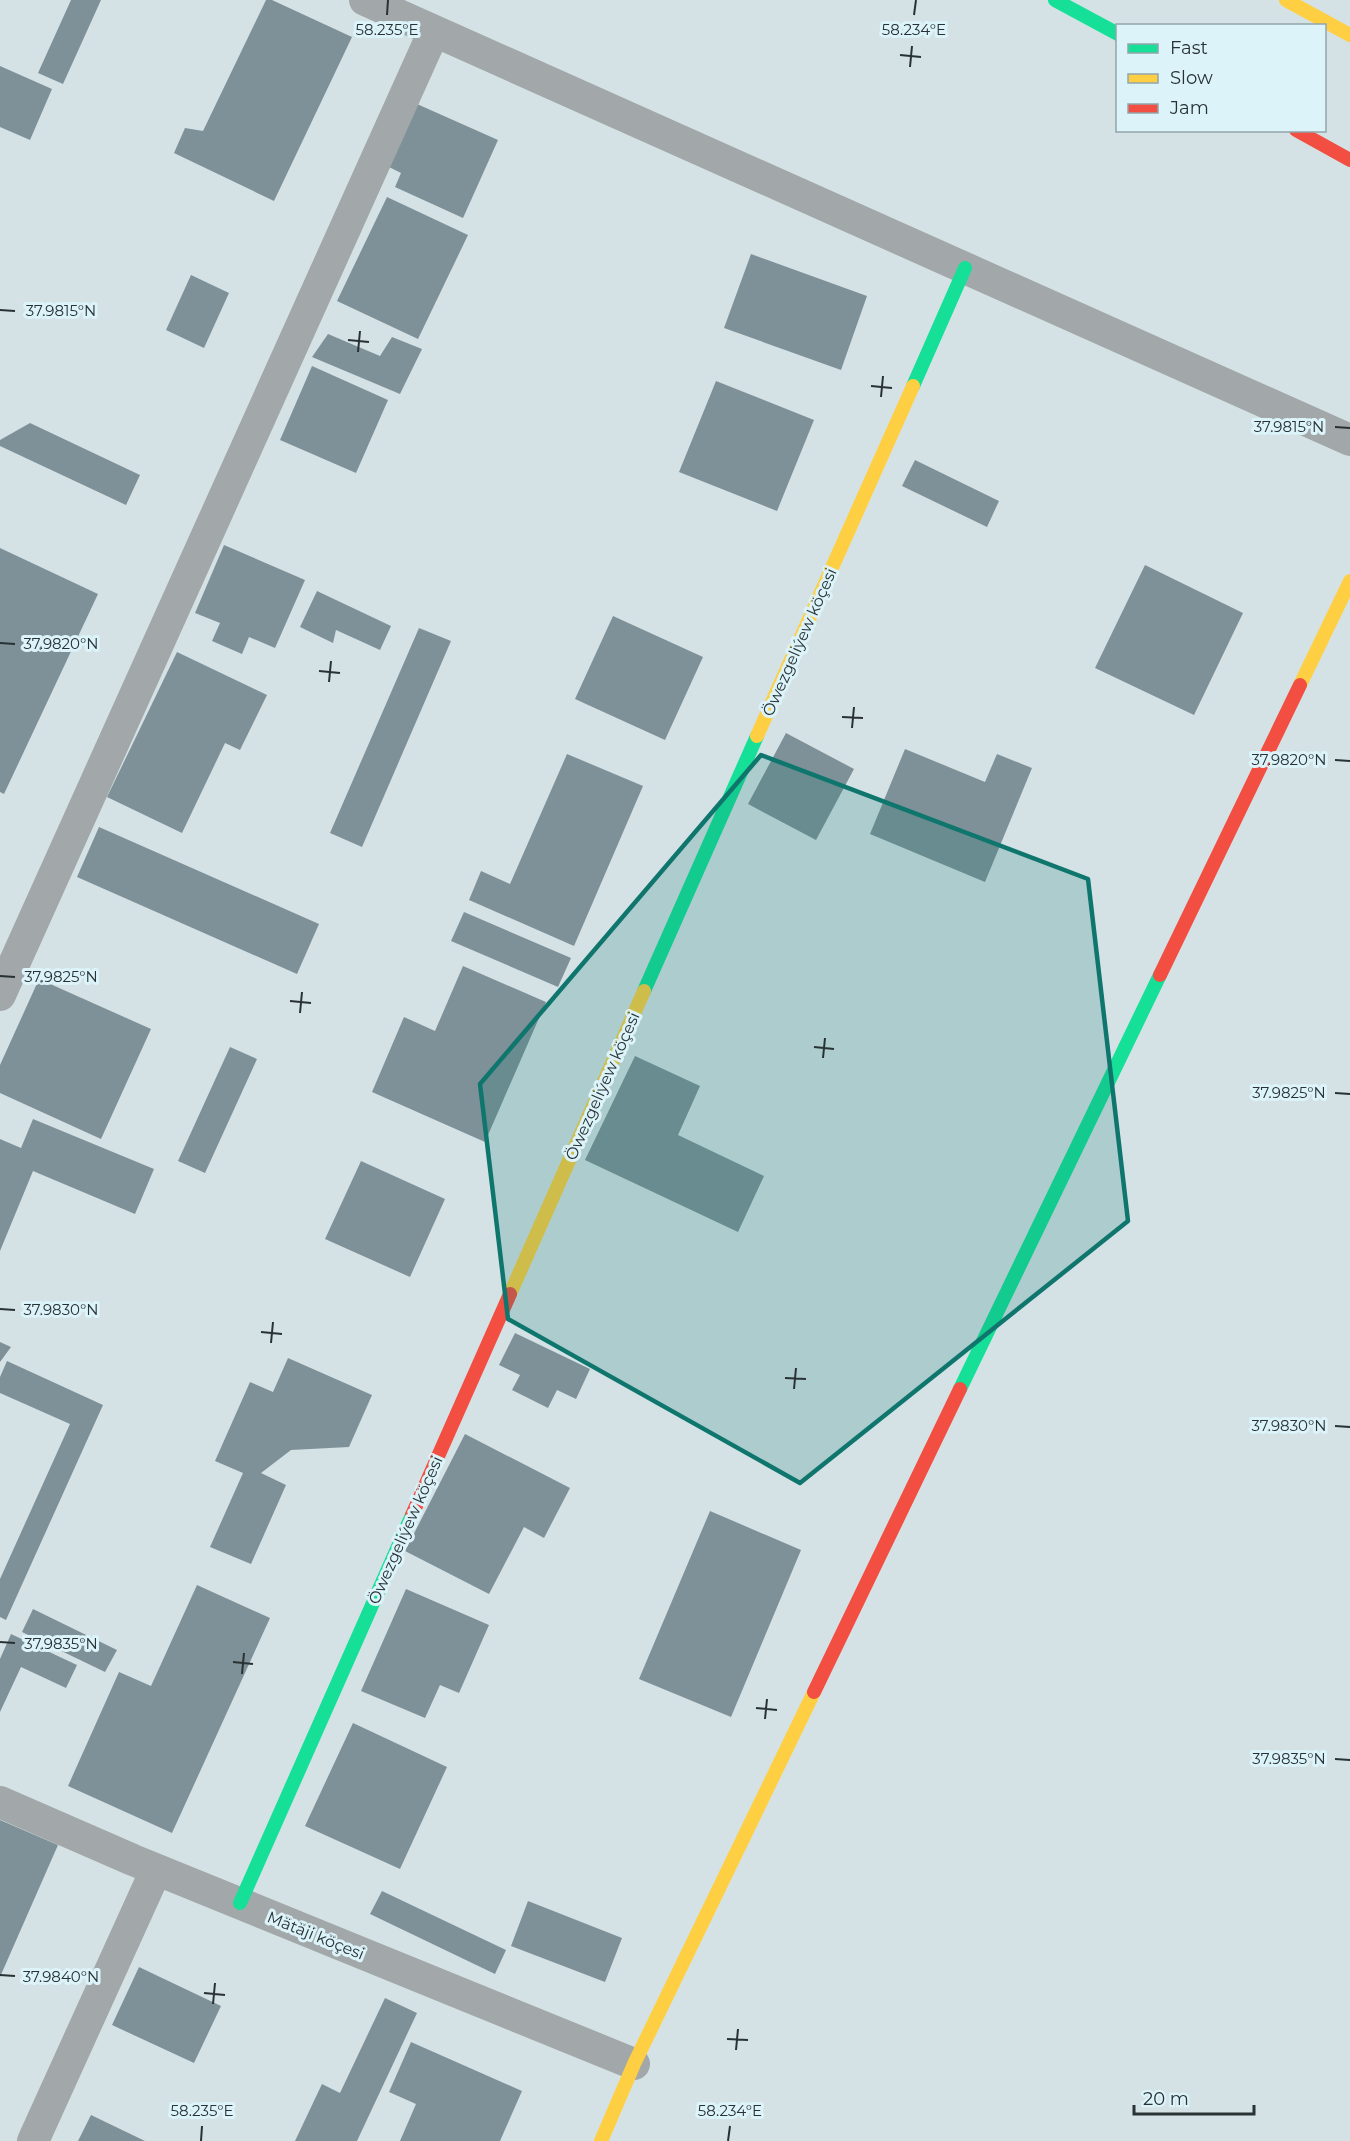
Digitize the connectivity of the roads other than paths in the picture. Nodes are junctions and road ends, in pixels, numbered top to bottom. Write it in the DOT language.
graph roads {
  1 [pos="365,0"];
  2 [pos="1054,0"];
  3 [pos="1286,0"];
  4 [pos="434,31"];
  5 [pos="1116,33"];
  6 [pos="1350,35"];
  7 [pos="1300,132"];
  8 [pos="1350,160"];
  9 [pos="965,268"];
  10 [pos="1350,440"];
  11 [pos="1350,581"];
  12 [pos="0,995"];
  13 [pos="0,1802"];
  14 [pos="156,1869"];
  15 [pos="240,1904"];
  16 [pos="634,2064"];
  17 [pos="33,2141"];
  18 [pos="601,2141"];
  1 -- 4 [label="street"];
  2 -- 5 [label="street"];
  3 -- 6 [label="street"];
  4 -- 9 [label="street"];
  4 -- 12 [label="street"];
  7 -- 8 [label="street"];
  9 -- 10 [label="street"];
  9 -- 15 [label="street, Öwezgeliýew köçesi"];
  11 -- 16 [label="street"];
  13 -- 14 [label="street, Mätäji köçesi"];
  14 -- 15 [label="street, Mätäji köçesi"];
  14 -- 17 [label="street"];
  15 -- 16 [label="street, Mätäji köçesi"];
  16 -- 18 [label="street"];
}
